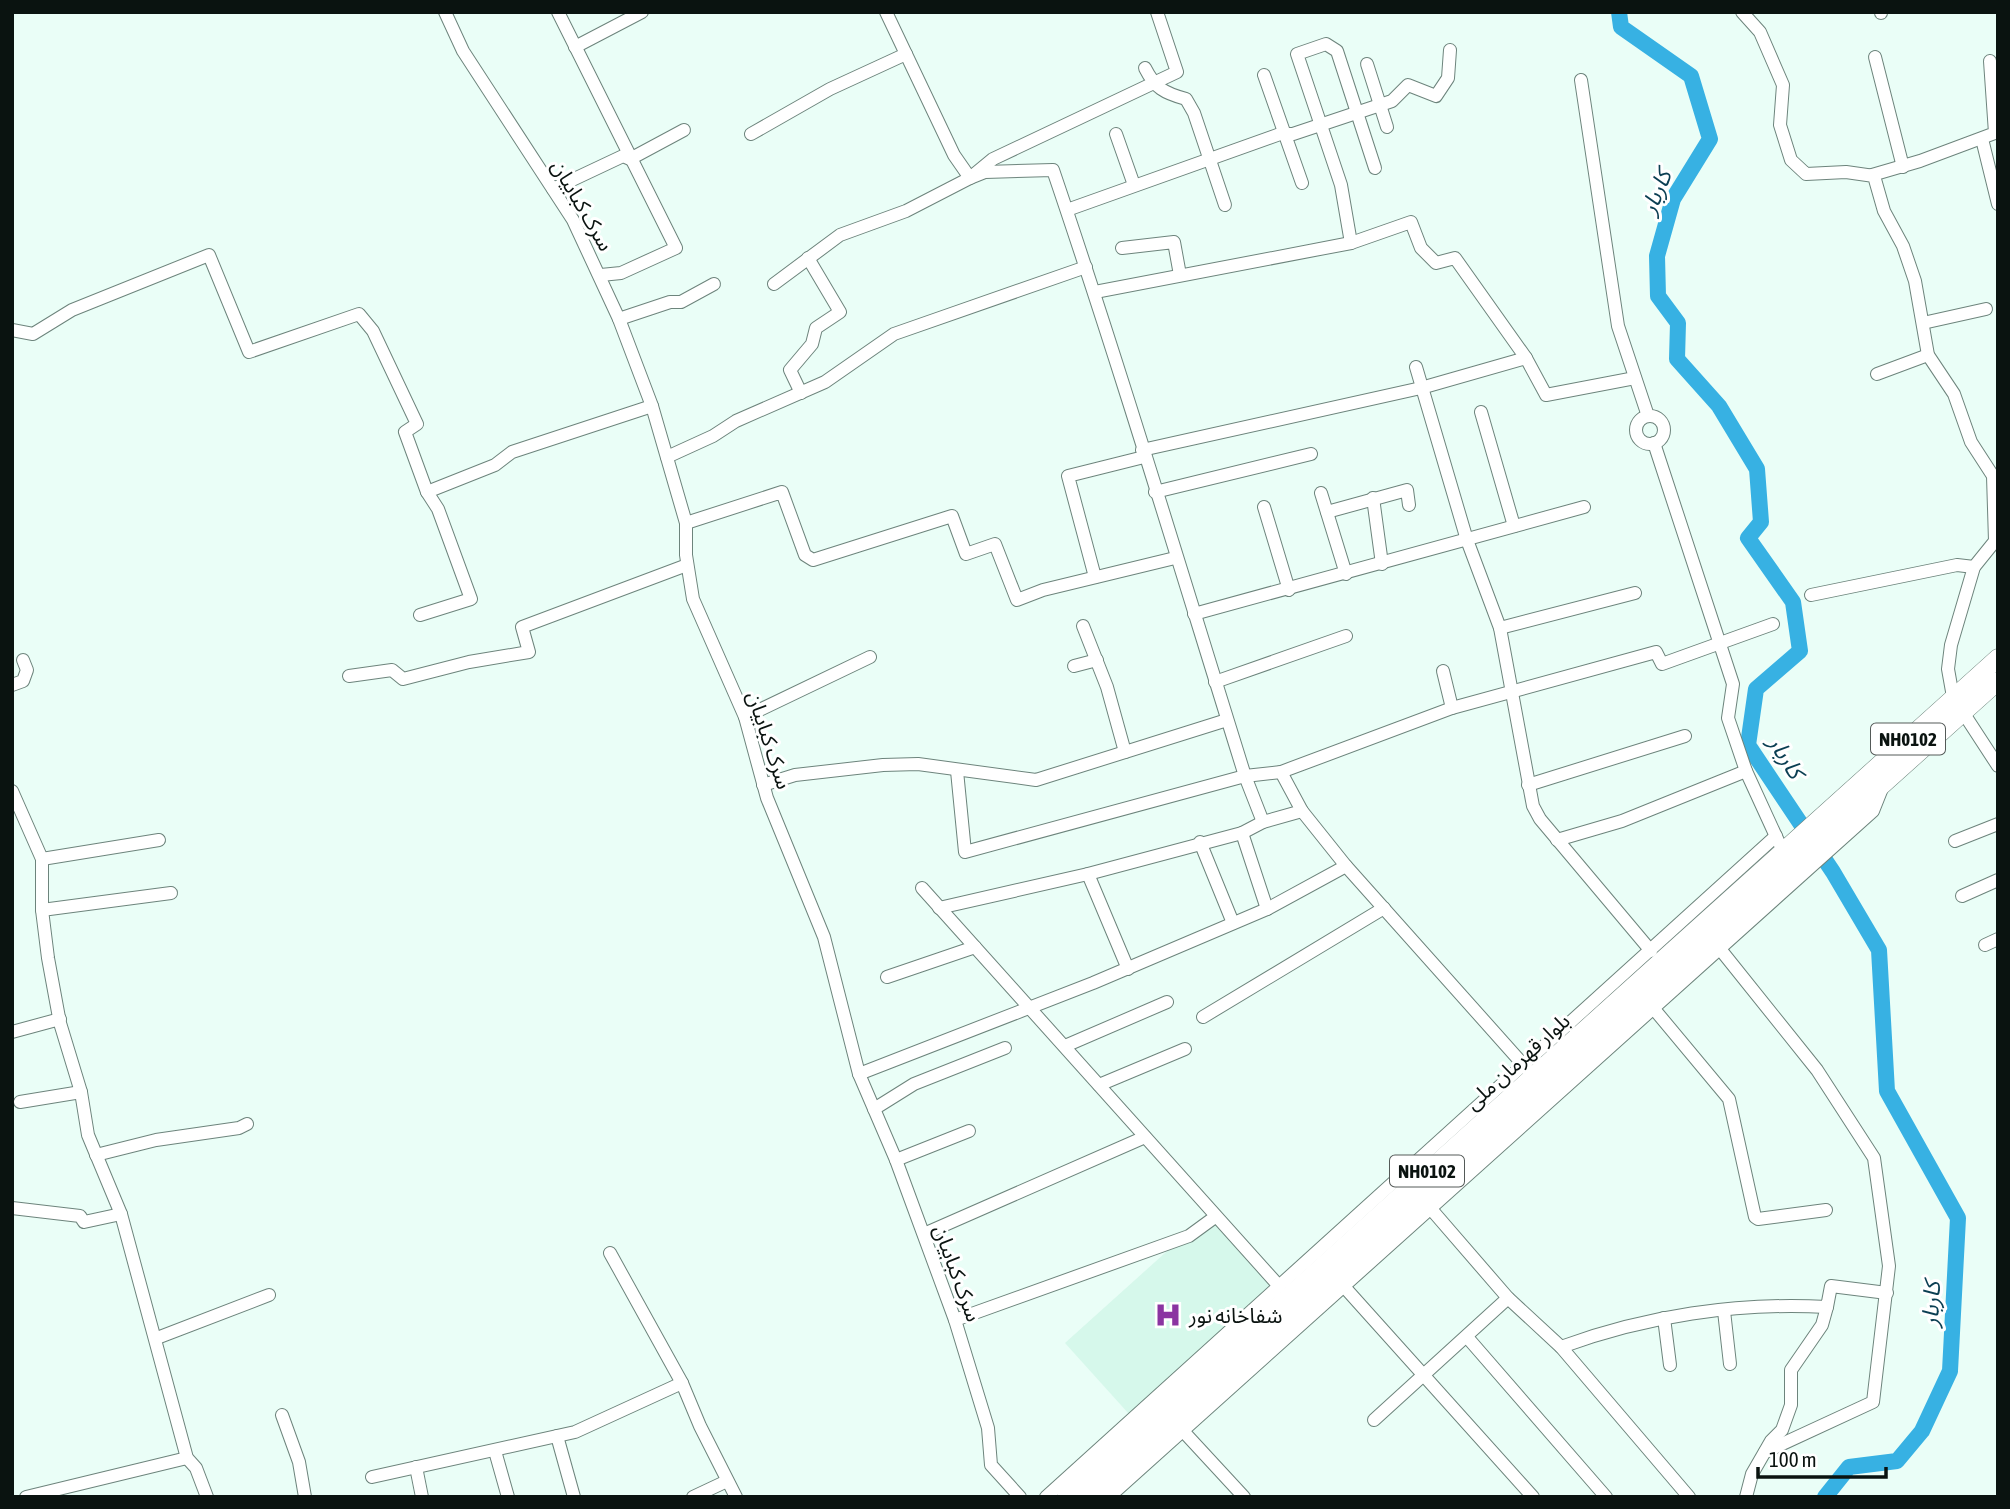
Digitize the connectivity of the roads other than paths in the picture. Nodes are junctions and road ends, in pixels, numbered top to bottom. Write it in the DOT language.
graph roads {
  1 [pos="445,12"];
  2 [pos="558,12"];
  3 [pos="642,12"];
  4 [pos="886,12"];
  5 [pos="1157,12"];
  6 [pos="1742,12"];
  7 [pos="575,47"];
  8 [pos="1450,50"];
  9 [pos="906,54"];
  10 [pos="1875,57"];
  11 [pos="1990,61"];
  12 [pos="1367,64"];
  13 [pos="1145,68"];
  14 [pos="1264,75"];
  15 [pos="1581,80"];
  16 [pos="1154,85"];
  17 [pos="1380,105"];
  18 [pos="1357,111"];
  19 [pos="1321,124"];
  20 [pos="1387,127"];
  21 [pos="684,130"];
  22 [pos="751,134"];
  23 [pos="1116,134"];
  24 [pos="1285,134"];
  25 [pos="1982,139"];
  26 [pos="630,159"];
  27 [pos="1210,159"];
  28 [pos="1903,167"];
  29 [pos="1375,168"];
  30 [pos="1872,174"];
  31 [pos="970,178"];
  32 [pos="1301,183"];
  33 [pos="1134,185"];
  34 [pos="553,189"];
  35 [pos="1998,204"];
  36 [pos="1225,205"];
  37 [pos="1067,209"];
  38 [pos="1351,243"];
  39 [pos="1122,248"];
  40 [pos="808,258"];
  41 [pos="1086,267"];
  42 [pos="601,275"];
  43 [pos="1180,275"];
  44 [pos="714,284"];
  45 [pos="774,284"];
  46 [pos="1095,292"];
  47 [pos="1986,309"];
  48 [pos="619,319"];
  49 [pos="1923,323"];
  50 [pos="12,330"];
  51 [pos="1928,355"];
  52 [pos="1526,358"];
  53 [pos="1416,367"];
  54 [pos="1877,373"];
  55 [pos="1635,378"];
  56 [pos="1421,388"];
  57 [pos="801,393"];
  58 [pos="652,406"];
  59 [pos="1481,412"];
  60 [pos="1648,416"];
  61 [pos="1654,443"];
  62 [pos="1143,454"];
  63 [pos="1311,454"];
  64 [pos="667,457"];
  65 [pos="427,492"];
  66 [pos="1155,492"];
  67 [pos="1321,493"];
  68 [pos="1373,498"];
  69 [pos="1409,505"];
  70 [pos="1264,507"];
  71 [pos="1584,508"];
  72 [pos="1326,512"];
  73 [pos="686,523"];
  74 [pos="1514,526"];
  75 [pos="1467,540"];
  76 [pos="1175,558"];
  77 [pos="1382,564"];
  78 [pos="687,565"];
  79 [pos="1974,567"];
  80 [pos="1346,574"];
  81 [pos="1095,577"];
  82 [pos="1289,590"];
  83 [pos="1635,593"];
  84 [pos="1811,596"];
  85 [pos="1194,614"];
  86 [pos="420,615"];
  87 [pos="1773,624"];
  88 [pos="1083,626"];
  89 [pos="1500,628"];
  90 [pos="1346,636"];
  91 [pos="1719,643"];
  92 [pos="870,657"];
  93 [pos="1998,658"];
  94 [pos="23,660"];
  95 [pos="1097,660"];
  96 [pos="1074,666"];
  97 [pos="1443,671"];
  98 [pos="349,676"];
  99 [pos="1998,681"];
  100 [pos="1215,682"];
  101 [pos="12,685"];
  102 [pos="1510,690"];
  103 [pos="1958,705"];
  104 [pos="1452,708"];
  105 [pos="745,717"];
  106 [pos="1227,720"];
  107 [pos="1685,736"];
  108 [pos="1125,752"];
  109 [pos="1998,766"];
  110 [pos="957,771"];
  111 [pos="1746,771"];
  112 [pos="1281,772"];
  113 [pos="1245,776"];
  114 [pos="763,785"];
  115 [pos="1528,785"];
  116 [pos="12,791"];
  117 [pos="1302,811"];
  118 [pos="1263,822"];
  119 [pos="1998,824"];
  120 [pos="1828,832"];
  121 [pos="1242,833"];
  122 [pos="159,840"];
  123 [pos="1557,840"];
  124 [pos="1955,841"];
  125 [pos="1200,842"];
  126 [pos="1791,853"];
  127 [pos="42,859"];
  128 [pos="1346,866"];
  129 [pos="1088,874"];
  130 [pos="1998,880"];
  131 [pos="922,888"];
  132 [pos="172,893"];
  133 [pos="1962,896"];
  134 [pos="939,908"];
  135 [pos="1384,908"];
  136 [pos="1268,909"];
  137 [pos="42,910"];
  138 [pos="1233,923"];
  139 [pos="1998,939"];
  140 [pos="1716,944"];
  141 [pos="1984,945"];
  142 [pos="975,947"];
  143 [pos="1651,951"];
  144 [pos="1128,969"];
  145 [pos="887,977"];
  146 [pos="1167,1002"];
  147 [pos="1029,1007"];
  148 [pos="1654,1009"];
  149 [pos="1203,1017"];
  150 [pos="60,1019"];
  151 [pos="12,1032"];
  152 [pos="1065,1046"];
  153 [pos="1005,1048"];
  154 [pos="1185,1049"];
  155 [pos="859,1074"];
  156 [pos="1534,1076"];
  157 [pos="1099,1085"];
  158 [pos="81,1092"];
  159 [pos="20,1102"];
  160 [pos="874,1109"];
  161 [pos="247,1124"];
  162 [pos="969,1131"];
  163 [pos="1145,1137"];
  164 [pos="96,1155"];
  165 [pos="896,1160"];
  166 [pos="12,1209"];
  167 [pos="1431,1209"];
  168 [pos="1826,1210"];
  169 [pos="121,1214"];
  170 [pos="1216,1217"];
  171 [pos="924,1234"];
  172 [pos="610,1253"];
  173 [pos="1330,1270"];
  174 [pos="1279,1286"];
  175 [pos="1887,1293"];
  176 [pos="269,1295"];
  177 [pos="1508,1298"];
  178 [pos="1827,1307"];
  179 [pos="1724,1311"];
  180 [pos="1664,1318"];
  181 [pos="955,1320"];
  182 [pos="1466,1337"];
  183 [pos="157,1339"];
  184 [pos="1561,1347"];
  185 [pos="1730,1364"];
  186 [pos="1670,1365"];
  187 [pos="1423,1374"];
  188 [pos="682,1383"];
  189 [pos="282,1415"];
  190 [pos="1374,1420"];
  191 [pos="1183,1431"];
  192 [pos="558,1436"];
  193 [pos="495,1451"];
  194 [pos="1765,1451"];
  195 [pos="187,1458"];
  196 [pos="416,1468"];
  197 [pos="372,1477"];
  198 [pos="727,1481"];
  199 [pos="26,1497"];
  200 [pos="207,1497"];
  201 [pos="305,1497"];
  202 [pos="422,1497"];
  203 [pos="508,1497"];
  204 [pos="575,1497"];
  205 [pos="693,1497"];
  206 [pos="736,1497"];
  207 [pos="1020,1497"];
  208 [pos="1046,1497"];
  209 [pos="1066,1497"];
  210 [pos="1089,1497"];
  211 [pos="1109,1497"];
  212 [pos="1244,1497"];
  213 [pos="1533,1497"];
  214 [pos="1606,1497"];
  215 [pos="1689,1497"];
  216 [pos="1746,1497"];
  1 -- 34 [label="street, سرک کبابیان"];
  2 -- 7 [label="street"];
  3 -- 7 [label="street"];
  4 -- 9 [label="street"];
  5 -- 16 [label="street"];
  6 -- 30 [label="street"];
  7 -- 26 [label="street"];
  8 -- 17 [label="street"];
  9 -- 22 [label="street"];
  9 -- 31 [label="street"];
  10 -- 28 [label="street"];
  11 -- 25 [label="street"];
  12 -- 17 [label="street"];
  13 -- 16 [label="street"];
  14 -- 24 [label="street"];
  15 -- 55 [label="street"];
  16 -- 27 [label="street"];
  16 -- 31 [label="street"];
  17 -- 18 [label="street"];
  17 -- 20 [label="street"];
  18 -- 19 [label="street"];
  18 -- 19 [label="street"];
  18 -- 29 [label="street"];
  19 -- 24 [label="street"];
  19 -- 38 [label="street"];
  21 -- 26 [label="street"];
  23 -- 33 [label="street"];
  24 -- 27 [label="street"];
  24 -- 32 [label="street"];
  25 -- 28 [label="street"];
  25 -- 35 [label="street"];
  26 -- 34 [label="street"];
  26 -- 42 [label="street"];
  27 -- 33 [label="street"];
  27 -- 36 [label="street"];
  28 -- 30 [label="street"];
  30 -- 49 [label="street"];
  31 -- 37 [label="street"];
  31 -- 40 [label="street"];
  33 -- 37 [label="street"];
  34 -- 42 [label="street, سرک کبابیان"];
  37 -- 41 [label="street"];
  38 -- 43 [label="street"];
  38 -- 52 [label="street"];
  39 -- 43 [label="street"];
  40 -- 45 [label="street"];
  40 -- 57 [label="street"];
  41 -- 46 [label="street"];
  41 -- 57 [label="street"];
  42 -- 48 [label="street, سرک کبابیان"];
  43 -- 46 [label="street"];
  44 -- 48 [label="street"];
  46 -- 62 [label="street"];
  47 -- 49 [label="street"];
  48 -- 58 [label="street, سرک کبابیان"];
  49 -- 51 [label="street"];
  50 -- 65 [label="street"];
  51 -- 54 [label="street"];
  51 -- 79 [label="street"];
  52 -- 55 [label="street"];
  52 -- 56 [label="street"];
  53 -- 56 [label="street"];
  55 -- 60 [label="street"];
  56 -- 62 [label="street"];
  56 -- 75 [label="street"];
  57 -- 64 [label="street"];
  58 -- 64 [label="street, سرک کبابیان"];
  58 -- 65 [label="street"];
  59 -- 74 [label="street"];
  60 -- 61 [label="street"];
  60 -- 61 [label="street"];
  61 -- 91 [label="street"];
  62 -- 66 [label="street"];
  62 -- 81 [label="street"];
  63 -- 66 [label="street"];
  64 -- 73 [label="street, سرک کبابیان"];
  65 -- 86 [label="street"];
  66 -- 76 [label="street"];
  67 -- 72 [label="street"];
  68 -- 69 [label="street"];
  68 -- 72 [label="street"];
  68 -- 77 [label="street"];
  70 -- 82 [label="street"];
  71 -- 74 [label="street"];
  72 -- 80 [label="street"];
  73 -- 78 [label="street, سرک کبابیان"];
  73 -- 81 [label="street"];
  74 -- 75 [label="street"];
  75 -- 77 [label="street"];
  75 -- 89 [label="street"];
  76 -- 81 [label="street"];
  76 -- 85 [label="street"];
  77 -- 80 [label="street"];
  78 -- 98 [label="street"];
  78 -- 105 [label="street, سرک کبابیان"];
  79 -- 84 [label="street"];
  79 -- 103 [label="street"];
  80 -- 82 [label="street"];
  82 -- 85 [label="street"];
  83 -- 89 [label="street"];
  85 -- 100 [label="street"];
  87 -- 91 [label="street"];
  88 -- 95 [label="street"];
  89 -- 102 [label="street"];
  90 -- 100 [label="street"];
  91 -- 102 [label="street"];
  91 -- 111 [label="street"];
  92 -- 105 [label="street"];
  93 -- 103 [label="highway, بلوار قهرمان ملی / NH0102"];
  94 -- 101 [label="street"];
  95 -- 96 [label="street"];
  95 -- 108 [label="street"];
  97 -- 104 [label="street"];
  99 -- 103 [label="highway, بلوار قهرمان ملی / NH0102"];
  100 -- 106 [label="street"];
  102 -- 104 [label="street"];
  102 -- 115 [label="street"];
  103 -- 109 [label="street"];
  103 -- 120 [label="highway, بلوار قهرمان ملی / NH0102"];
  103 -- 120 [label="highway, بلوار قهرمان ملی / NH0102"];
  104 -- 112 [label="street"];
  105 -- 114 [label="street, سرک کبابیان"];
  106 -- 108 [label="street"];
  106 -- 113 [label="street"];
  107 -- 115 [label="street"];
  108 -- 110 [label="street"];
  110 -- 113 [label="street"];
  110 -- 114 [label="street"];
  111 -- 123 [label="street"];
  111 -- 126 [label="street"];
  112 -- 113 [label="street"];
  112 -- 117 [label="street"];
  113 -- 118 [label="street"];
  114 -- 155 [label="street, سرک کبابیان"];
  115 -- 123 [label="street"];
  116 -- 127 [label="street"];
  117 -- 118 [label="street"];
  117 -- 128 [label="street"];
  118 -- 121 [label="street"];
  119 -- 124 [label="street"];
  120 -- 126 [label="highway, بلوار قهرمان ملی / NH0102"];
  120 -- 126 [label="street"];
  121 -- 125 [label="street"];
  121 -- 136 [label="street"];
  122 -- 127 [label="street"];
  123 -- 143 [label="street"];
  125 -- 129 [label="street"];
  125 -- 138 [label="street"];
  126 -- 140 [label="highway, بلوار قهرمان ملی / NH0102"];
  126 -- 143 [label="street"];
  126 -- 156 [label="highway, بلوار قهرمان ملی / NH0102"];
  127 -- 137 [label="street"];
  128 -- 135 [label="street"];
  128 -- 136 [label="street"];
  129 -- 134 [label="street"];
  129 -- 144 [label="street"];
  130 -- 133 [label="street"];
  131 -- 134 [label="street"];
  132 -- 137 [label="street"];
  134 -- 142 [label="street"];
  135 -- 149 [label="street"];
  135 -- 156 [label="street"];
  136 -- 138 [label="street"];
  137 -- 150 [label="street"];
  138 -- 144 [label="street"];
  139 -- 141 [label="street"];
  140 -- 148 [label="street"];
  140 -- 156 [label="highway, بلوار قهرمان ملی / NH0102"];
  140 -- 175 [label="street"];
  142 -- 145 [label="street"];
  142 -- 147 [label="street"];
  143 -- 156 [label="street"];
  144 -- 147 [label="street"];
  146 -- 152 [label="street"];
  147 -- 152 [label="street"];
  147 -- 155 [label="street"];
  148 -- 167 [label="street"];
  148 -- 168 [label="street"];
  150 -- 151 [label="street"];
  150 -- 158 [label="street"];
  152 -- 157 [label="street"];
  153 -- 160 [label="street"];
  154 -- 157 [label="street"];
  155 -- 160 [label="street, سرک کبابیان"];
  156 -- 173 [label="highway, بلوار قهرمان ملی / NH0102"];
  156 -- 173 [label="street"];
  157 -- 163 [label="street"];
  158 -- 159 [label="street"];
  158 -- 164 [label="street"];
  160 -- 165 [label="street, سرک کبابیان"];
  161 -- 164 [label="street"];
  162 -- 165 [label="street"];
  163 -- 170 [label="street"];
  163 -- 171 [label="street"];
  164 -- 169 [label="street"];
  165 -- 171 [label="street, سرک کبابیان"];
  166 -- 169 [label="street"];
  167 -- 173 [label="street"];
  167 -- 177 [label="street"];
  169 -- 183 [label="street"];
  170 -- 174 [label="street"];
  170 -- 181 [label="street"];
  171 -- 181 [label="street, سرک کبابیان"];
  172 -- 188 [label="street"];
  173 -- 174 [label="street"];
  173 -- 187 [label="street"];
  173 -- 191 [label="street"];
  173 -- 209 [label="highway, بلوار قهرمان ملی / NH0102"];
  173 -- 210 [label="highway, بلوار قهرمان ملی / NH0102"];
  174 -- 208 [label="street"];
  175 -- 178 [label="street"];
  175 -- 194 [label="street"];
  176 -- 183 [label="street"];
  177 -- 182 [label="street"];
  177 -- 184 [label="street"];
  178 -- 179 [label="street"];
  178 -- 194 [label="street"];
  179 -- 180 [label="street"];
  179 -- 185 [label="street"];
  180 -- 184 [label="street"];
  180 -- 186 [label="street"];
  181 -- 207 [label="street, سرک کبابیان"];
  182 -- 187 [label="street"];
  182 -- 214 [label="street"];
  183 -- 195 [label="street"];
  184 -- 215 [label="street"];
  187 -- 190 [label="street"];
  187 -- 213 [label="street"];
  188 -- 192 [label="street"];
  188 -- 198 [label="street"];
  189 -- 201 [label="street"];
  191 -- 211 [label="street"];
  191 -- 212 [label="street"];
  192 -- 193 [label="street"];
  192 -- 204 [label="street"];
  193 -- 196 [label="street"];
  193 -- 203 [label="street"];
  194 -- 216 [label="street"];
  195 -- 199 [label="street"];
  195 -- 200 [label="street"];
  196 -- 197 [label="street"];
  196 -- 202 [label="street"];
  198 -- 205 [label="street"];
  198 -- 206 [label="street"];
}
